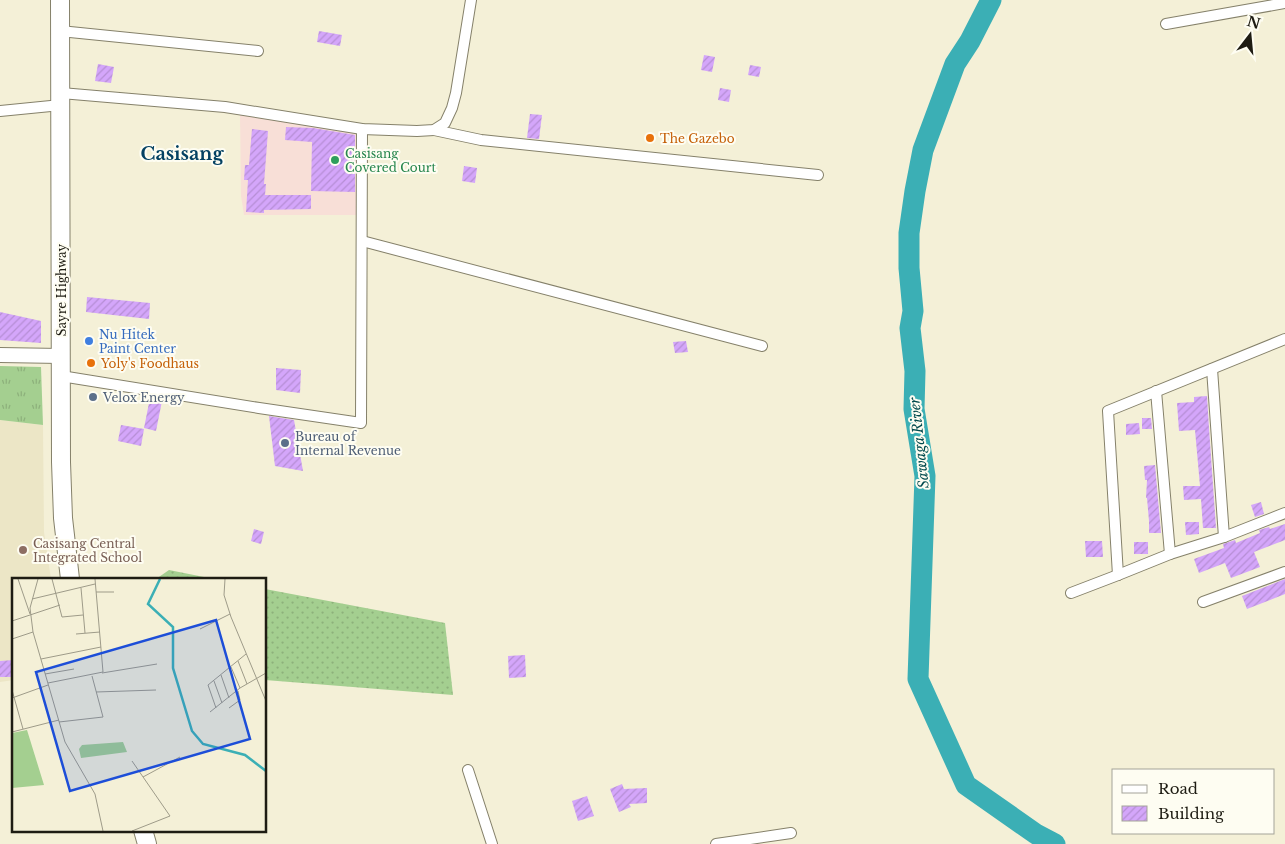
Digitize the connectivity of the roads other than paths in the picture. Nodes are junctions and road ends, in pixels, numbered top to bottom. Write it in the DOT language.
graph roads {
  1 [pos="60,0"];
  2 [pos="471,0"];
  3 [pos="1285,3"];
  4 [pos="1166,24"];
  5 [pos="60,31"];
  6 [pos="258,50"];
  7 [pos="61,99"];
  8 [pos="0,111"];
  9 [pos="362,129"];
  10 [pos="434,130"];
  11 [pos="818,175"];
  12 [pos="362,242"];
  13 [pos="1285,339"];
  14 [pos="762,346"];
  15 [pos="0,355"];
  16 [pos="61,356"];
  17 [pos="1212,369"];
  18 [pos="61,376"];
  19 [pos="1156,391"];
  20 [pos="1285,513"];
  21 [pos="1224,537"];
  22 [pos="1170,554"];
  23 [pos="1285,572"];
  24 [pos="1118,576"];
  25 [pos="70,578"];
  26 [pos="1071,593"];
  27 [pos="1203,602"];
  28 [pos="468,770"];
  29 [pos="791,833"];
  30 [pos="492,844"];
  31 [pos="716,844"];
  1 -- 5 [label="highway, Sayre Highway"];
  2 -- 10 [label="street"];
  3 -- 4 [label="street"];
  5 -- 6 [label="street"];
  5 -- 7 [label="highway, Sayre Highway"];
  7 -- 8 [label="street"];
  7 -- 9 [label="street"];
  7 -- 16 [label="highway, Sayre Highway"];
  9 -- 10 [label="street"];
  9 -- 12 [label="street"];
  10 -- 11 [label="street"];
  12 -- 14 [label="street"];
  12 -- 18 [label="street"];
  13 -- 17 [label="street"];
  15 -- 16 [label="street"];
  16 -- 18 [label="highway, Sayre Highway"];
  17 -- 19 [label="street"];
  17 -- 21 [label="street"];
  18 -- 25 [label="highway, Sayre Highway"];
  19 -- 22 [label="street"];
  19 -- 24 [label="street"];
  20 -- 21 [label="street"];
  21 -- 22 [label="street"];
  22 -- 24 [label="street"];
  23 -- 27 [label="street"];
  24 -- 26 [label="street"];
  28 -- 30 [label="street"];
  29 -- 31 [label="street"];
}
